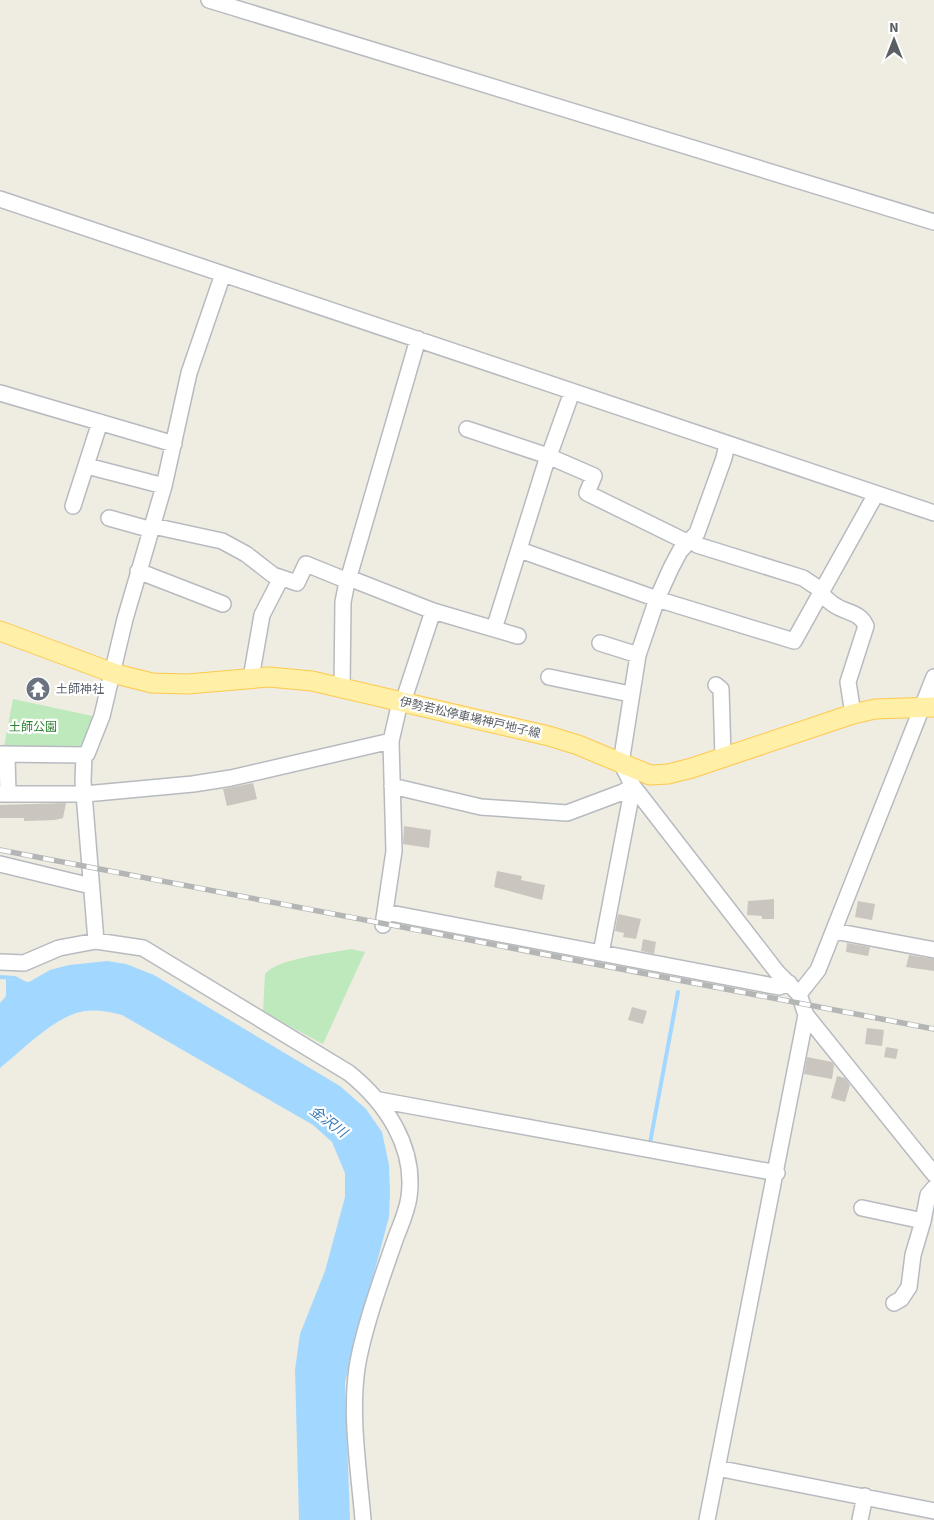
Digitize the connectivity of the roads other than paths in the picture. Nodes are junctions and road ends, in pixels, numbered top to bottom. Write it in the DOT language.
graph roads {
  1 [pos="209,0"];
  2 [pos="0,199"];
  3 [pos="934,222"];
  4 [pos="223,274"];
  5 [pos="418,340"];
  6 [pos="572,392"];
  7 [pos="0,393"];
  8 [pos="100,422"];
  9 [pos="466,430"];
  10 [pos="174,444"];
  11 [pos="727,444"];
  12 [pos="548,456"];
  13 [pos="87,466"];
  14 [pos="164,486"];
  15 [pos="876,494"];
  16 [pos="73,506"];
  17 [pos="934,514"];
  18 [pos="109,518"];
  19 [pos="153,528"];
  20 [pos="691,541"];
  21 [pos="520,550"];
  22 [pos="138,571"];
  23 [pos="281,578"];
  24 [pos="349,579"];
  25 [pos="820,591"];
  26 [pos="657,599"];
  27 [pos="223,604"];
  28 [pos="433,611"];
  29 [pos="494,629"];
  30 [pos="0,631"];
  31 [pos="518,636"];
  32 [pos="600,643"];
  33 [pos="638,655"];
  34 [pos="111,671"];
  35 [pos="549,677"];
  36 [pos="934,677"];
  37 [pos="251,678"];
  38 [pos="716,685"];
  39 [pos="342,688"];
  40 [pos="630,694"];
  41 [pos="402,702"];
  42 [pos="928,707"];
  43 [pos="853,714"];
  44 [pos="391,741"];
  45 [pos="4,754"];
  46 [pos="84,755"];
  47 [pos="722,757"];
  48 [pos="622,763"];
  49 [pos="392,786"];
  50 [pos="633,786"];
  51 [pos="4,794"];
  52 [pos="85,794"];
  53 [pos="0,864"];
  54 [pos="91,886"];
  55 [pos="834,931"];
  56 [pos="96,941"];
  57 [pos="934,950"];
  58 [pos="601,953"];
  59 [pos="0,962"];
  60 [pos="794,988"];
  61 [pos="806,1015"];
  62 [pos="378,1100"];
  63 [pos="777,1174"];
  64 [pos="934,1174"];
  65 [pos="934,1188"];
  66 [pos="862,1208"];
  67 [pos="923,1221"];
  68 [pos="894,1302"];
  69 [pos="717,1468"];
  70 [pos="865,1496"];
  71 [pos="934,1511"];
  72 [pos="906,1513"];
  73 [pos="363,1520"];
  74 [pos="707,1520"];
  75 [pos="860,1520"];
  1 -- 3 [label="street"];
  2 -- 4 [label="street"];
  4 -- 5 [label="street"];
  4 -- 10 [label="street"];
  5 -- 6 [label="street"];
  5 -- 24 [label="street"];
  6 -- 11 [label="street"];
  6 -- 12 [label="street"];
  7 -- 8 [label="street"];
  8 -- 10 [label="street"];
  8 -- 13 [label="street"];
  9 -- 12 [label="street"];
  10 -- 14 [label="street"];
  11 -- 15 [label="street"];
  11 -- 20 [label="street"];
  12 -- 20 [label="street"];
  12 -- 21 [label="street"];
  13 -- 14 [label="street"];
  13 -- 16 [label="street"];
  14 -- 19 [label="street"];
  15 -- 17 [label="street"];
  15 -- 25 [label="street"];
  18 -- 19 [label="street"];
  19 -- 22 [label="street"];
  19 -- 23 [label="street"];
  20 -- 25 [label="street"];
  20 -- 26 [label="street"];
  21 -- 26 [label="street"];
  21 -- 29 [label="street"];
  22 -- 27 [label="street"];
  22 -- 34 [label="street"];
  23 -- 24 [label="street"];
  23 -- 37 [label="street"];
  24 -- 28 [label="street"];
  24 -- 39 [label="street"];
  25 -- 26 [label="street"];
  25 -- 43 [label="street"];
  26 -- 33 [label="street"];
  28 -- 29 [label="street"];
  28 -- 41 [label="street"];
  29 -- 31 [label="street"];
  30 -- 34 [label="main road, 伊勢若松停車場神戸地子線"];
  32 -- 33 [label="street"];
  33 -- 40 [label="street"];
  34 -- 37 [label="main road, 伊勢若松停車場神戸地子線"];
  34 -- 46 [label="street"];
  35 -- 40 [label="street"];
  36 -- 42 [label="street"];
  37 -- 39 [label="main road, 伊勢若松停車場神戸地子線"];
  38 -- 47 [label="street"];
  39 -- 41 [label="main road, 伊勢若松停車場神戸地子線"];
  40 -- 48 [label="street"];
  41 -- 44 [label="street"];
  41 -- 48 [label="main road, 伊勢若松停車場神戸地子線"];
  42 -- 43 [label="main road, 伊勢若松停車場神戸地子線"];
  42 -- 55 [label="street"];
  43 -- 47 [label="main road, 伊勢若松停車場神戸地子線"];
  44 -- 49 [label="street"];
  44 -- 52 [label="street"];
  45 -- 46 [label="street"];
  45 -- 51 [label="street"];
  46 -- 52 [label="street"];
  47 -- 48 [label="main road, 伊勢若松停車場神戸地子線"];
  48 -- 50 [label="street"];
  49 -- 50 [label="street"];
  49 -- 58 [label="street"];
  50 -- 58 [label="street"];
  50 -- 60 [label="street"];
  51 -- 52 [label="street"];
  52 -- 54 [label="street"];
  53 -- 54 [label="street"];
  54 -- 56 [label="street"];
  55 -- 57 [label="street"];
  55 -- 60 [label="street"];
  56 -- 59 [label="street"];
  56 -- 62 [label="street"];
  58 -- 60 [label="street"];
  60 -- 61 [label="street"];
  61 -- 63 [label="street"];
  61 -- 64 [label="street"];
  62 -- 63 [label="street"];
  62 -- 73 [label="street"];
  63 -- 69 [label="street"];
  65 -- 67 [label="street"];
  66 -- 67 [label="street"];
  67 -- 68 [label="street"];
  69 -- 70 [label="street"];
  69 -- 74 [label="street"];
  70 -- 72 [label="street"];
  70 -- 75 [label="street"];
  71 -- 72 [label="street"];
}
